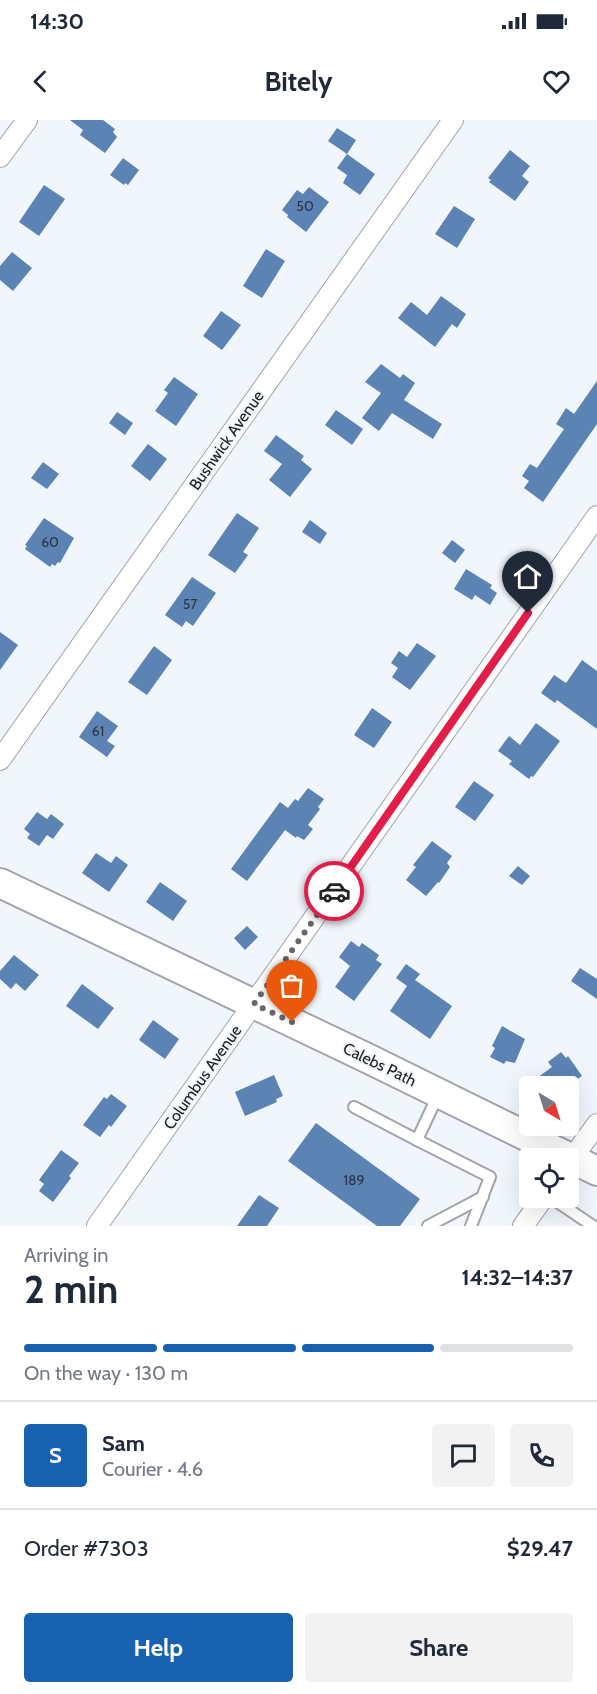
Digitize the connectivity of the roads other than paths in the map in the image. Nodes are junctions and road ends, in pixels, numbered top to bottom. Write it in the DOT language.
graph roads {
  1 [pos="27,120"];
  2 [pos="453,120"];
  3 [pos="0,158"];
  4 [pos="597,516"];
  5 [pos="0,760"];
  6 [pos="0,883"];
  7 [pos="254,1004"];
  8 [pos="439,1093"];
  9 [pos="354,1107"];
  10 [pos="597,1124"];
  11 [pos="417,1140"];
  12 [pos="546,1148"];
  13 [pos="579,1165"];
  14 [pos="483,1197"];
  15 [pos="536,1208"];
  16 [pos="566,1208"];
  17 [pos="97,1226"];
  18 [pos="428,1226"];
  19 [pos="471,1226"];
  20 [pos="523,1226"];
  21 [pos="593,1226"];
  1 -- 3 [label="street"];
  2 -- 5 [label="street, Bushwick Avenue"];
  4 -- 7 [label="street, Columbus Avenue"];
  6 -- 7 [label="street, Calebs Path"];
  7 -- 8 [label="street, Calebs Path"];
  7 -- 17 [label="street, Columbus Avenue"];
  8 -- 11 [label="lane"];
  8 -- 12 [label="street, Calebs Path"];
  9 -- 11 [label="lane"];
  10 -- 13 [label="street"];
  11 -- 14 [label="lane"];
  14 -- 18 [label="lane"];
  14 -- 19 [label="lane"];
  15 -- 20 [label="street"];
  16 -- 21 [label="lane"];
}
